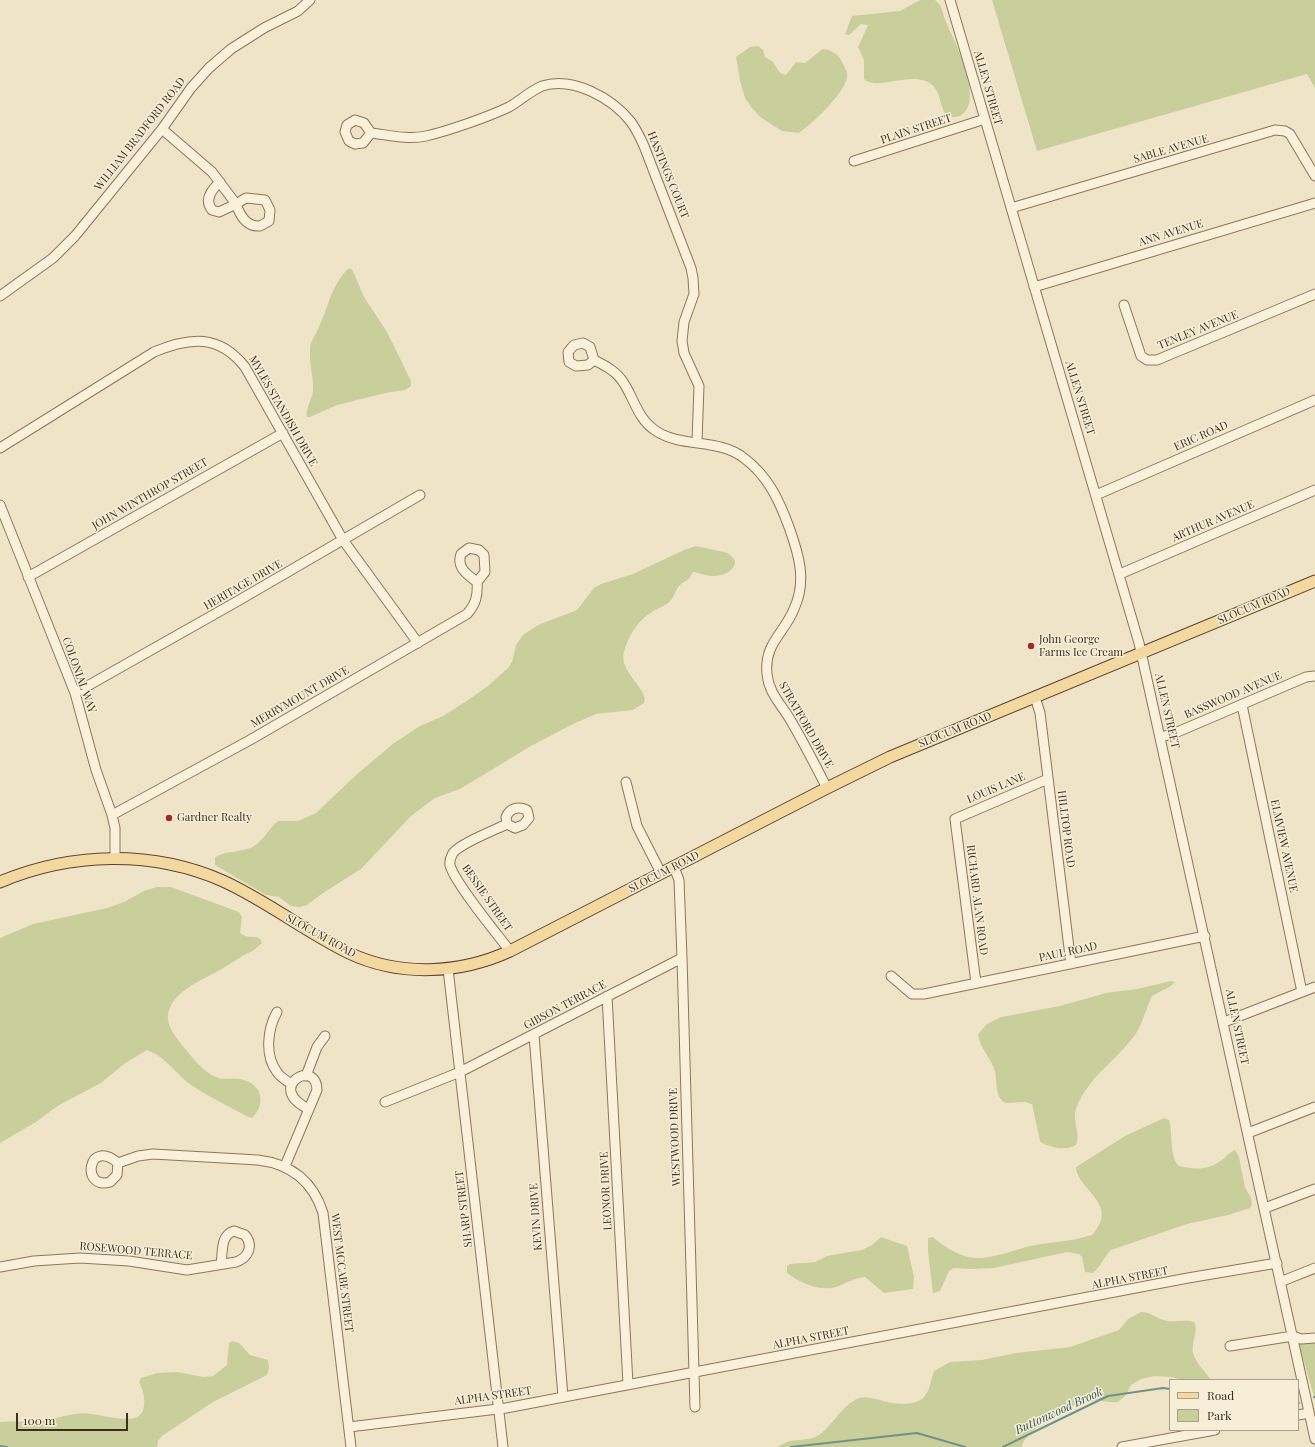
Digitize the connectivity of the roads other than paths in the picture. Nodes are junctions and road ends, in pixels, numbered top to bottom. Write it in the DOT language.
graph roads {
  1 [pos="310,0"];
  2 [pos="950,0"];
  3 [pos="985,119"];
  4 [pos="162,129"];
  5 [pos="371,133"];
  6 [pos="854,161"];
  7 [pos="1315,176"];
  8 [pos="220,182"];
  9 [pos="1315,203"];
  10 [pos="1011,208"];
  11 [pos="1034,287"];
  12 [pos="1315,294"];
  13 [pos="0,296"];
  14 [pos="1124,305"];
  15 [pos="594,360"];
  16 [pos="1315,400"];
  17 [pos="283,433"];
  18 [pos="697,442"];
  19 [pos="0,448"];
  20 [pos="1315,490"];
  21 [pos="420,495"];
  22 [pos="1096,495"];
  23 [pos="0,505"];
  24 [pos="343,540"];
  25 [pos="1120,574"];
  26 [pos="28,577"];
  27 [pos="1315,581"];
  28 [pos="478,582"];
  29 [pos="418,643"];
  30 [pos="1142,652"];
  31 [pos="1314,676"];
  32 [pos="76,693"];
  33 [pos="1035,697"];
  34 [pos="1242,705"];
  35 [pos="1161,737"];
  36 [pos="1048,779"];
  37 [pos="626,782"];
  38 [pos="827,788"];
  39 [pos="112,815"];
  40 [pos="955,819"];
  41 [pos="507,824"];
  42 [pos="115,858"];
  43 [pos="674,867"];
  44 [pos="661,874"];
  45 [pos="0,882"];
  46 [pos="1205,936"];
  47 [pos="510,951"];
  48 [pos="682,958"];
  49 [pos="1071,964"];
  50 [pos="448,969"];
  51 [pos="890,976"];
  52 [pos="976,984"];
  53 [pos="1315,987"];
  54 [pos="1302,992"];
  55 [pos="607,996"];
  56 [pos="277,1012"];
  57 [pos="1224,1022"];
  58 [pos="534,1035"];
  59 [pos="326,1036"];
  60 [pos="460,1072"];
  61 [pos="306,1076"];
  62 [pos="291,1084"];
  63 [pos="386,1102"];
  64 [pos="1315,1107"];
  65 [pos="309,1109"];
  66 [pos="1248,1133"];
  67 [pos="118,1163"];
  68 [pos="285,1166"];
  69 [pos="1315,1189"];
  70 [pos="1265,1208"];
  71 [pos="1277,1263"];
  72 [pos="221,1264"];
  73 [pos="0,1267"];
  74 [pos="1315,1268"];
  75 [pos="1280,1282"];
  76 [pos="1293,1336"];
  77 [pos="1315,1338"];
  78 [pos="1230,1346"];
  79 [pos="693,1372"];
  80 [pos="628,1384"];
  81 [pos="563,1397"];
  82 [pos="695,1407"];
  83 [pos="499,1409"];
  84 [pos="1309,1413"];
  85 [pos="1299,1415"];
  86 [pos="349,1427"];
  87 [pos="1210,1431"];
  88 [pos="1315,1439"];
  89 [pos="351,1447"];
  90 [pos="503,1447"];
  91 [pos="1122,1447"];
  1 -- 4 [label="street, WILLIAM BRADFORD ROAD"];
  2 -- 3 [label="street, ALLEN STREET"];
  3 -- 6 [label="street, PLAIN STREET"];
  3 -- 10 [label="street, ALLEN STREET"];
  4 -- 8 [label="street"];
  4 -- 13 [label="street, WILLIAM BRADFORD ROAD"];
  5 -- 18 [label="street, HASTINGS COURT"];
  7 -- 10 [label="street, SABLE AVENUE"];
  8 -- 8 [label="street"];
  9 -- 11 [label="street, ANN AVENUE"];
  10 -- 11 [label="street, ALLEN STREET"];
  11 -- 22 [label="street, ALLEN STREET"];
  12 -- 14 [label="street, TENLEY AVENUE"];
  15 -- 18 [label="street, STRATFORD DRIVE"];
  16 -- 22 [label="street, ERIC ROAD"];
  17 -- 19 [label="street, MYLES STANDISH DRIVE"];
  17 -- 24 [label="street, MYLES STANDISH DRIVE"];
  17 -- 26 [label="street, JOHN WINTHROP STREET"];
  18 -- 38 [label="street, STRATFORD DRIVE"];
  20 -- 25 [label="street, ARTHUR AVENUE"];
  21 -- 24 [label="street, HERITAGE DRIVE"];
  22 -- 25 [label="street, ALLEN STREET"];
  23 -- 26 [label="street, COLONIAL WAY"];
  24 -- 29 [label="street, MYLES STANDISH DRIVE"];
  24 -- 32 [label="street, HERITAGE DRIVE"];
  25 -- 30 [label="street, ALLEN STREET"];
  26 -- 32 [label="street, COLONIAL WAY"];
  27 -- 30 [label="main road, SLOCUM ROAD"];
  28 -- 29 [label="street, MERRYMOUNT DRIVE"];
  29 -- 39 [label="street, MERRYMOUNT DRIVE"];
  30 -- 33 [label="main road, SLOCUM ROAD"];
  30 -- 35 [label="street, ALLEN STREET"];
  31 -- 34 [label="street, BASSWOOD AVENUE"];
  32 -- 39 [label="street, COLONIAL WAY"];
  33 -- 36 [label="street, HILLTOP ROAD"];
  33 -- 38 [label="main road, SLOCUM ROAD"];
  34 -- 35 [label="street, BASSWOOD AVENUE"];
  34 -- 54 [label="street, ELMVIEW AVENUE"];
  35 -- 46 [label="street, ALLEN STREET"];
  36 -- 40 [label="street, LOUIS LANE"];
  36 -- 49 [label="street, HILLTOP ROAD"];
  37 -- 44 [label="street"];
  38 -- 43 [label="main road, SLOCUM ROAD"];
  39 -- 42 [label="street, COLONIAL WAY"];
  40 -- 52 [label="street, RICHARD ALAN ROAD"];
  41 -- 47 [label="street, BESSIE STREET"];
  42 -- 45 [label="main road, SLOCUM ROAD"];
  42 -- 50 [label="main road, SLOCUM ROAD"];
  43 -- 44 [label="main road, SLOCUM ROAD"];
  43 -- 48 [label="street, WESTWOOD DRIVE"];
  44 -- 47 [label="main road, SLOCUM ROAD"];
  46 -- 49 [label="street, PAUL ROAD"];
  46 -- 57 [label="street, ALLEN STREET"];
  47 -- 50 [label="main road, SLOCUM ROAD"];
  48 -- 55 [label="street, GIBSON TERRACE"];
  48 -- 79 [label="street, WESTWOOD DRIVE"];
  49 -- 52 [label="street, PAUL ROAD"];
  50 -- 60 [label="street, SHARP STREET"];
  51 -- 52 [label="street, PAUL ROAD"];
  53 -- 54 [label="street"];
  54 -- 57 [label="street"];
  55 -- 58 [label="street, GIBSON TERRACE"];
  55 -- 80 [label="street, LEONOR DRIVE"];
  56 -- 62 [label="street"];
  57 -- 66 [label="street, ALLEN STREET"];
  58 -- 60 [label="street, GIBSON TERRACE"];
  58 -- 81 [label="street, KEVIN DRIVE"];
  59 -- 61 [label="street"];
  60 -- 63 [label="street, GIBSON TERRACE"];
  60 -- 83 [label="street, SHARP STREET"];
  61 -- 62 [label="street"];
  61 -- 65 [label="street"];
  62 -- 65 [label="street"];
  64 -- 66 [label="street"];
  65 -- 68 [label="street"];
  66 -- 70 [label="street, ALLEN STREET"];
  67 -- 68 [label="street, WEST MCCABE STREET"];
  68 -- 86 [label="street, WEST MCCABE STREET"];
  69 -- 70 [label="street"];
  70 -- 71 [label="street, ALLEN STREET"];
  71 -- 75 [label="street, ALLEN STREET"];
  71 -- 79 [label="street, ALPHA STREET"];
  72 -- 73 [label="street, ROSEWOOD TERRACE"];
  74 -- 75 [label="street"];
  75 -- 76 [label="street, ALLEN STREET"];
  76 -- 77 [label="street"];
  76 -- 78 [label="street"];
  76 -- 84 [label="street, ALLEN STREET"];
  79 -- 80 [label="street, ALPHA STREET"];
  79 -- 82 [label="street, WESTWOOD DRIVE"];
  80 -- 81 [label="street, ALPHA STREET"];
  81 -- 83 [label="street, ALPHA STREET"];
  83 -- 86 [label="street, ALPHA STREET"];
  83 -- 90 [label="street, SHARP STREET"];
  84 -- 85 [label="street"];
  84 -- 88 [label="street, ALLEN STREET"];
  86 -- 89 [label="street, WEST MCCABE STREET"];
  87 -- 91 [label="street"];
}
